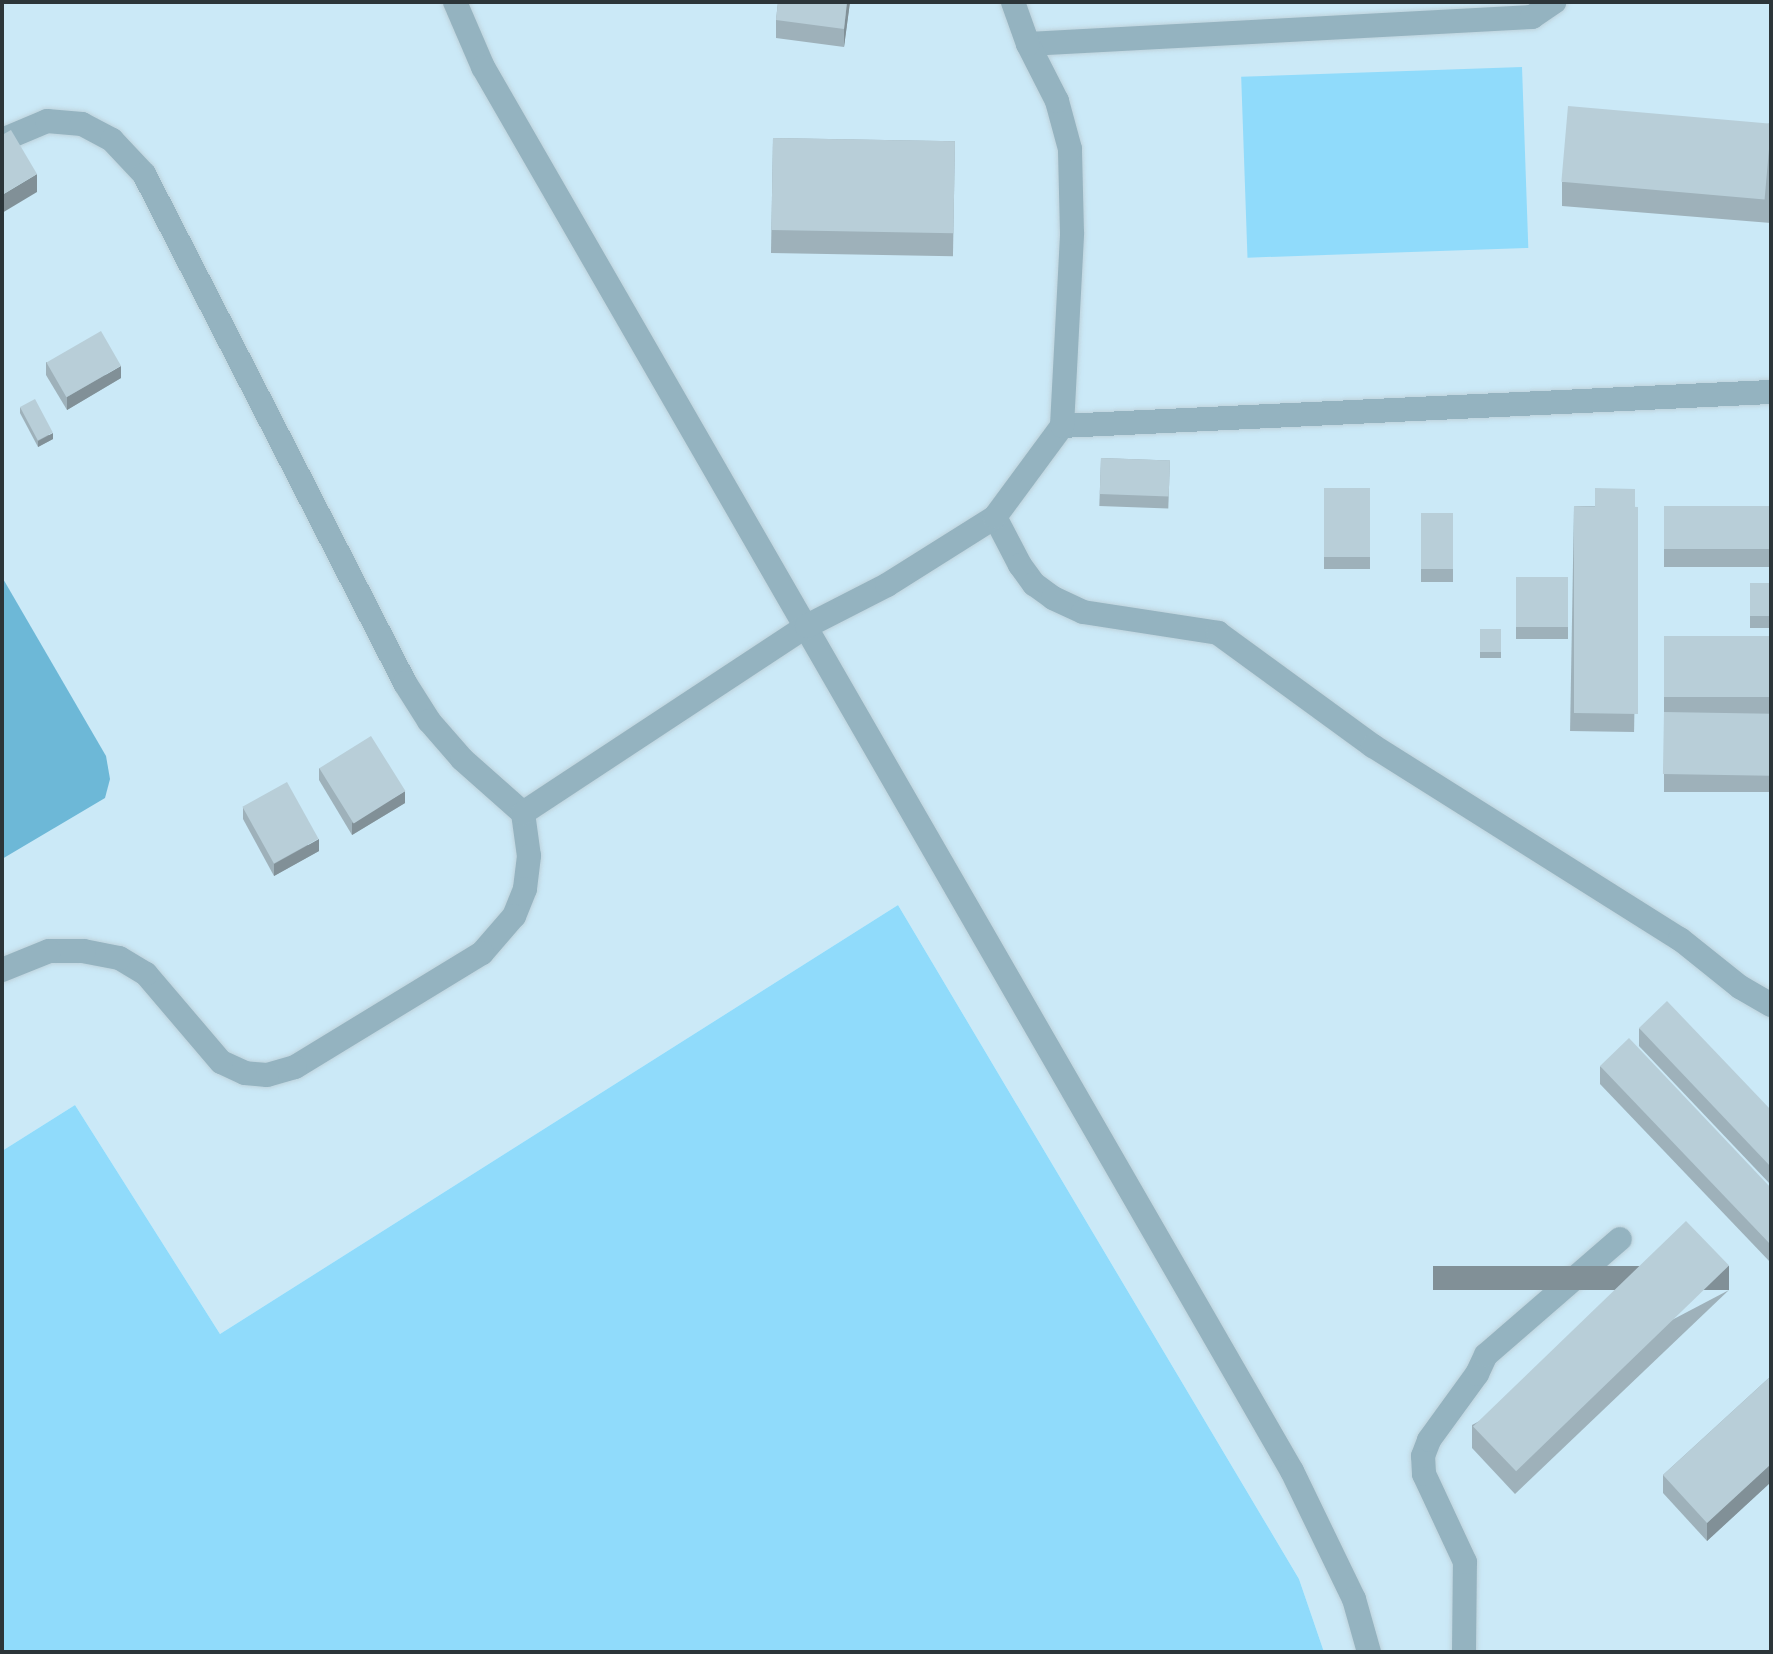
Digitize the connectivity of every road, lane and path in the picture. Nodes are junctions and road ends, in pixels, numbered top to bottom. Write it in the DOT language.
graph roads {
  1 [pos="455,2"];
  2 [pos="1013,2"];
  3 [pos="1554,2"];
  4 [pos="1028,44"];
  5 [pos="2,140"];
  6 [pos="1771,392"];
  7 [pos="1062,426"];
  8 [pos="995,517"];
  9 [pos="807,626"];
  10 [pos="523,813"];
  11 [pos="2,970"];
  12 [pos="1771,1005"];
  13 [pos="1620,1239"];
  14 [pos="1369,1652"];
  15 [pos="1464,1652"];
  1 -- 9 [label="street"];
  2 -- 4 [label="street"];
  3 -- 4 [label="street"];
  4 -- 7 [label="street"];
  5 -- 10 [label="street"];
  6 -- 7 [label="street"];
  7 -- 8 [label="street"];
  8 -- 9 [label="street"];
  8 -- 12 [label="street"];
  9 -- 10 [label="street"];
  9 -- 14 [label="street"];
  10 -- 11 [label="street"];
  13 -- 15 [label="street"];
}
